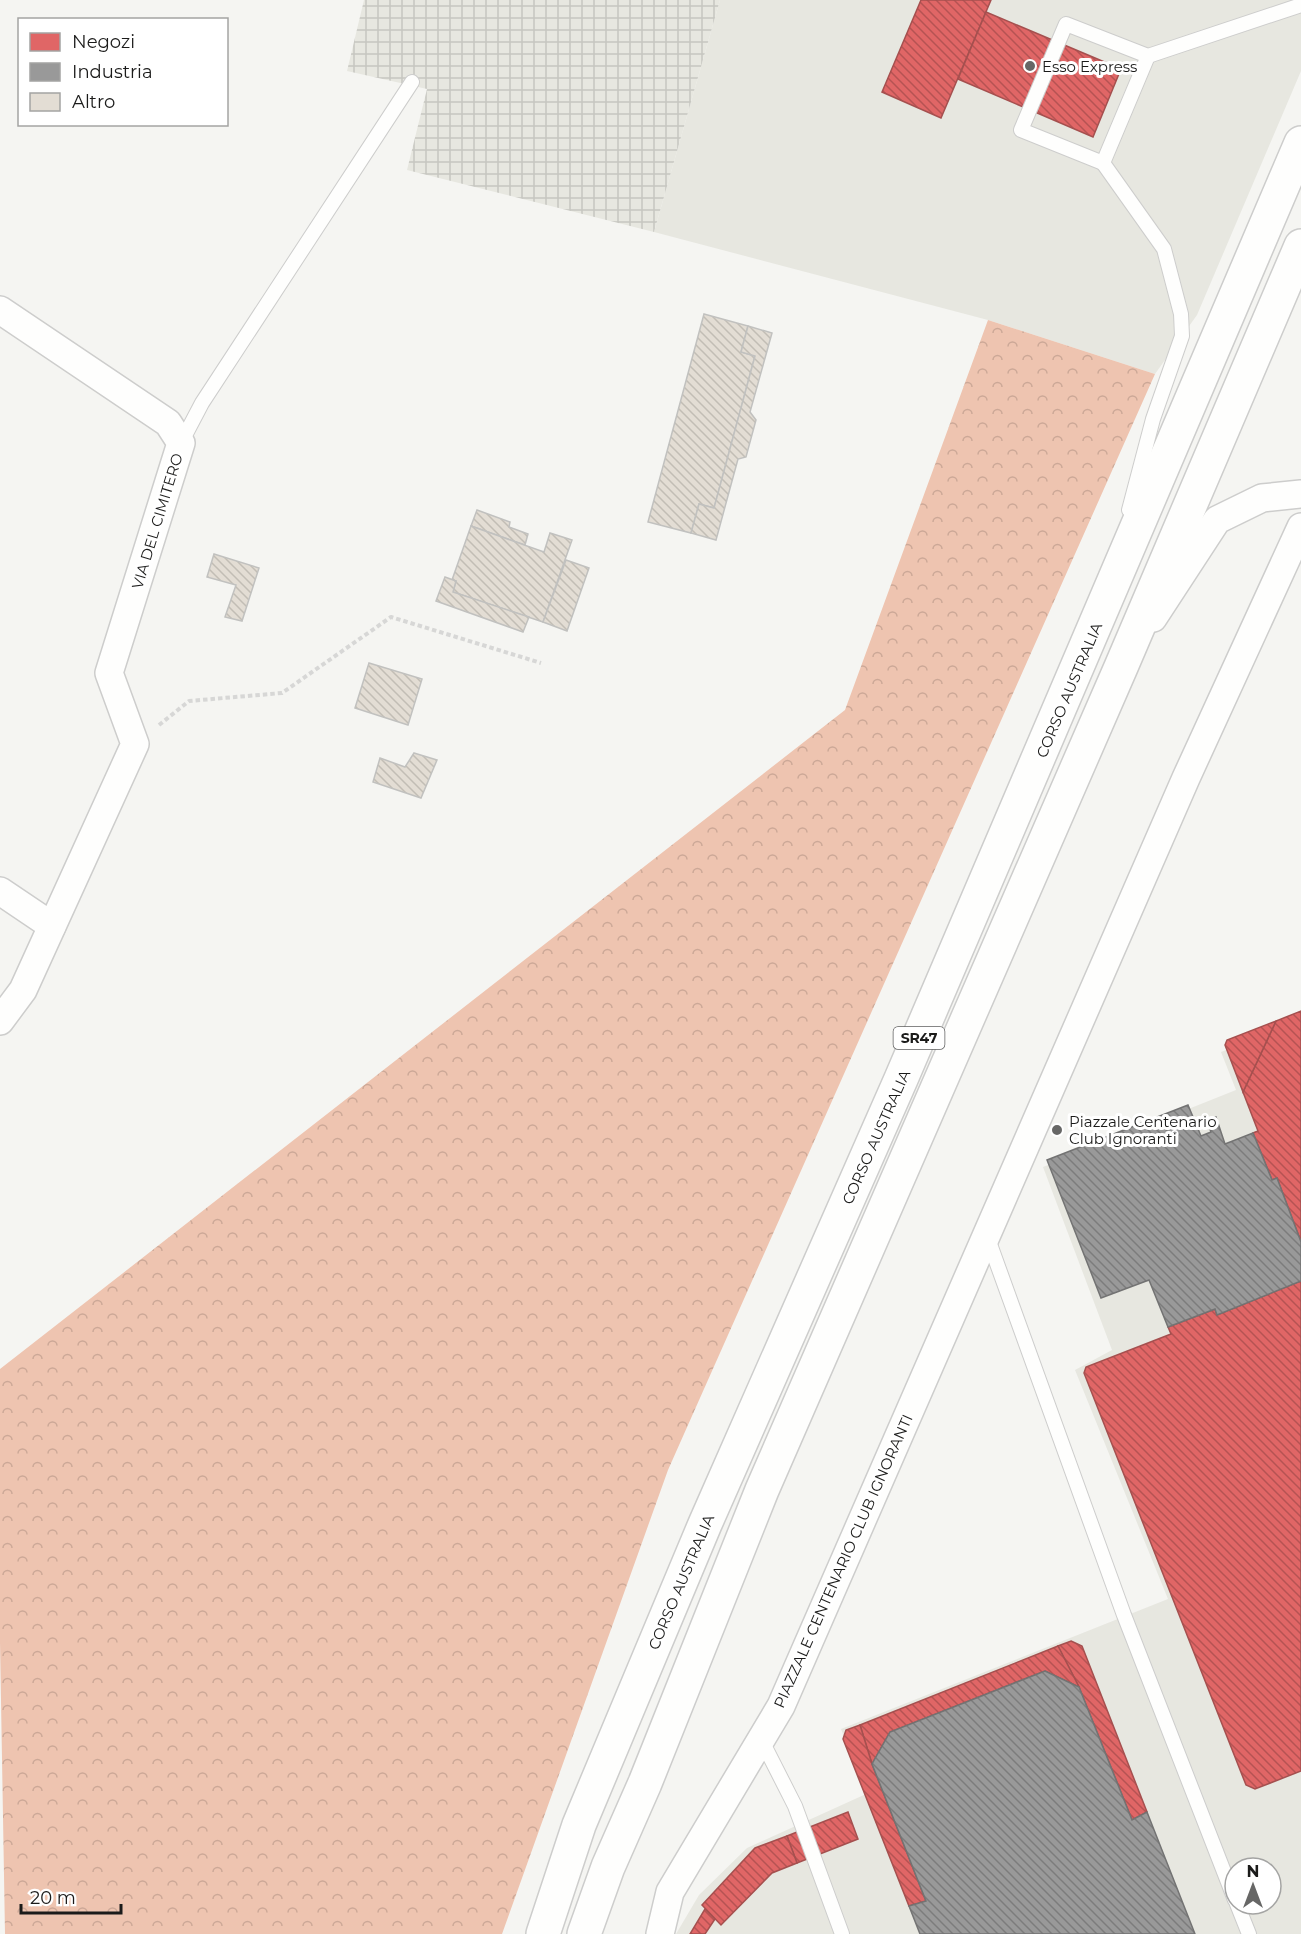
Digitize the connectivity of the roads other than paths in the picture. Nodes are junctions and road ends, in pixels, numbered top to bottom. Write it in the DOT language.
graph roads {
  1 [pos="1301,5"];
  2 [pos="1148,56"];
  3 [pos="412,82"];
  4 [pos="1301,143"];
  5 [pos="1102,163"];
  6 [pos="1301,246"];
  7 [pos="0,310"];
  8 [pos="181,443"];
  9 [pos="1301,494"];
  10 [pos="1301,527"];
  11 [pos="1103,610"];
  12 [pos="1121,667"];
  13 [pos="0,891"];
  14 [pos="52,926"];
  15 [pos="0,1021"];
  16 [pos="987,1234"];
  17 [pos="761,1739"];
  18 [pos="1223,1869"];
  19 [pos="1242,1916"];
  20 [pos="543,1932"];
  21 [pos="584,1934"];
  22 [pos="660,1934"];
  23 [pos="842,1934"];
  24 [pos="1249,1934"];
  1 -- 2 [label="lane"];
  2 -- 5 [label="lane"];
  2 -- 5 [label="lane"];
  3 -- 8 [label="lane"];
  4 -- 11 [label="highway, CORSO AUSTRALIA / SR47"];
  5 -- 11 [label="lane"];
  6 -- 12 [label="highway, SR47"];
  7 -- 8 [label="street, VIA DEL CIMITERO"];
  8 -- 14 [label="street, VIA DEL CIMITERO"];
  9 -- 12 [label="street"];
  10 -- 16 [label="street, PIAZZALE CENTENARIO CLUB IGNORANTI"];
  11 -- 20 [label="highway, CORSO AUSTRALIA / SR47"];
  12 -- 21 [label="highway, SR47"];
  13 -- 14 [label="street"];
  14 -- 15 [label="street"];
  16 -- 17 [label="street, PIAZZALE CENTENARIO CLUB IGNORANTI"];
  16 -- 18 [label="lane"];
  17 -- 22 [label="street, PIAZZALE CENTENARIO CLUB IGNORANTI"];
  17 -- 23 [label="lane"];
  19 -- 24 [label="lane"];
}
